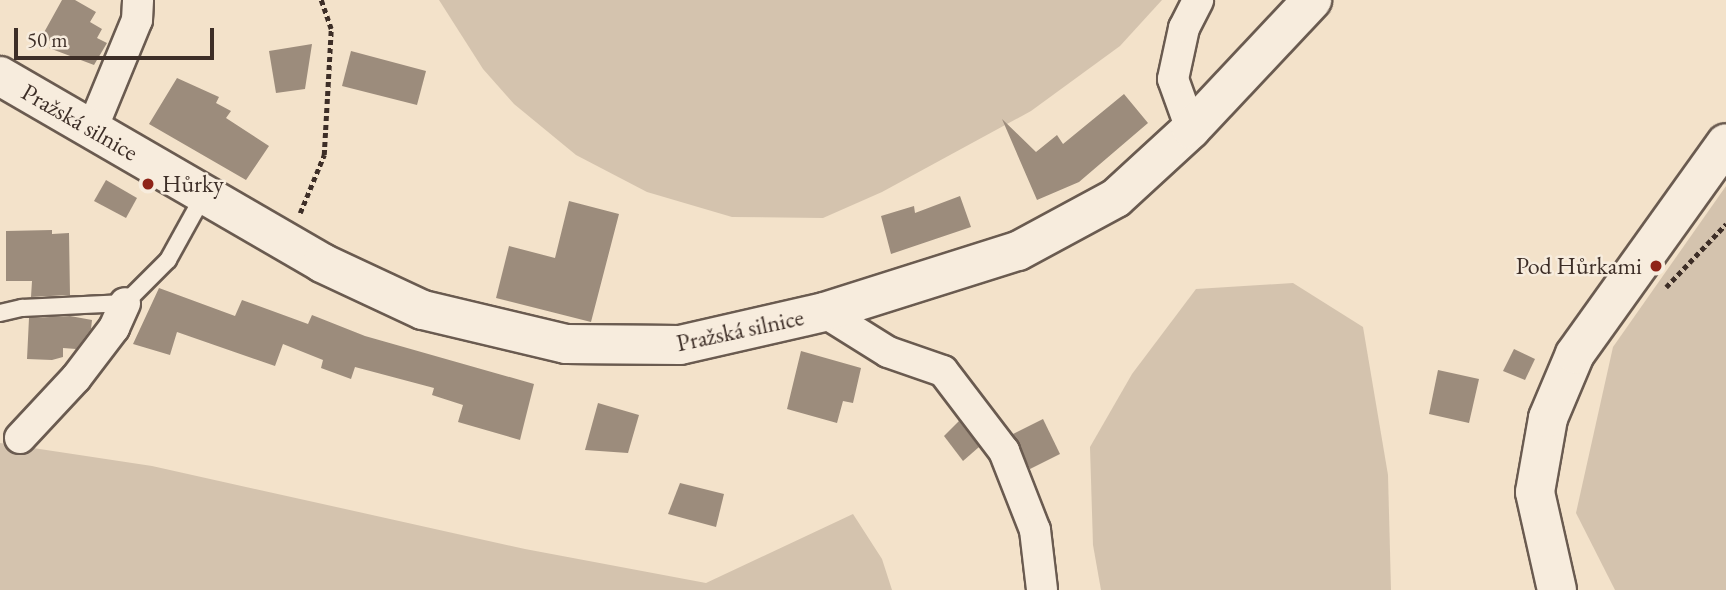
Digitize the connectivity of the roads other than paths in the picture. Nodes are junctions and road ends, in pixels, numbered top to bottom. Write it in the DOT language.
graph roads {
  1 [pos="138,0"];
  2 [pos="1198,0"];
  3 [pos="1312,0"];
  4 [pos="0,76"];
  5 [pos="92,129"];
  6 [pos="1191,130"];
  7 [pos="1726,143"];
  8 [pos="205,193"];
  9 [pos="125,303"];
  10 [pos="824,312"];
  11 [pos="0,313"];
  12 [pos="20,438"];
  13 [pos="1042,590"];
  14 [pos="1557,590"];
  1 -- 5 [label="street"];
  2 -- 6 [label="street"];
  3 -- 6 [label="street, Pražská silnice"];
  4 -- 5 [label="street, Pražská silnice"];
  5 -- 8 [label="street, Pražská silnice"];
  6 -- 10 [label="street, Pražská silnice"];
  7 -- 14 [label="street"];
  8 -- 9 [label="lane"];
  8 -- 10 [label="street, Pražská silnice"];
  9 -- 11 [label="lane"];
  9 -- 12 [label="street"];
  10 -- 13 [label="street"];
}
